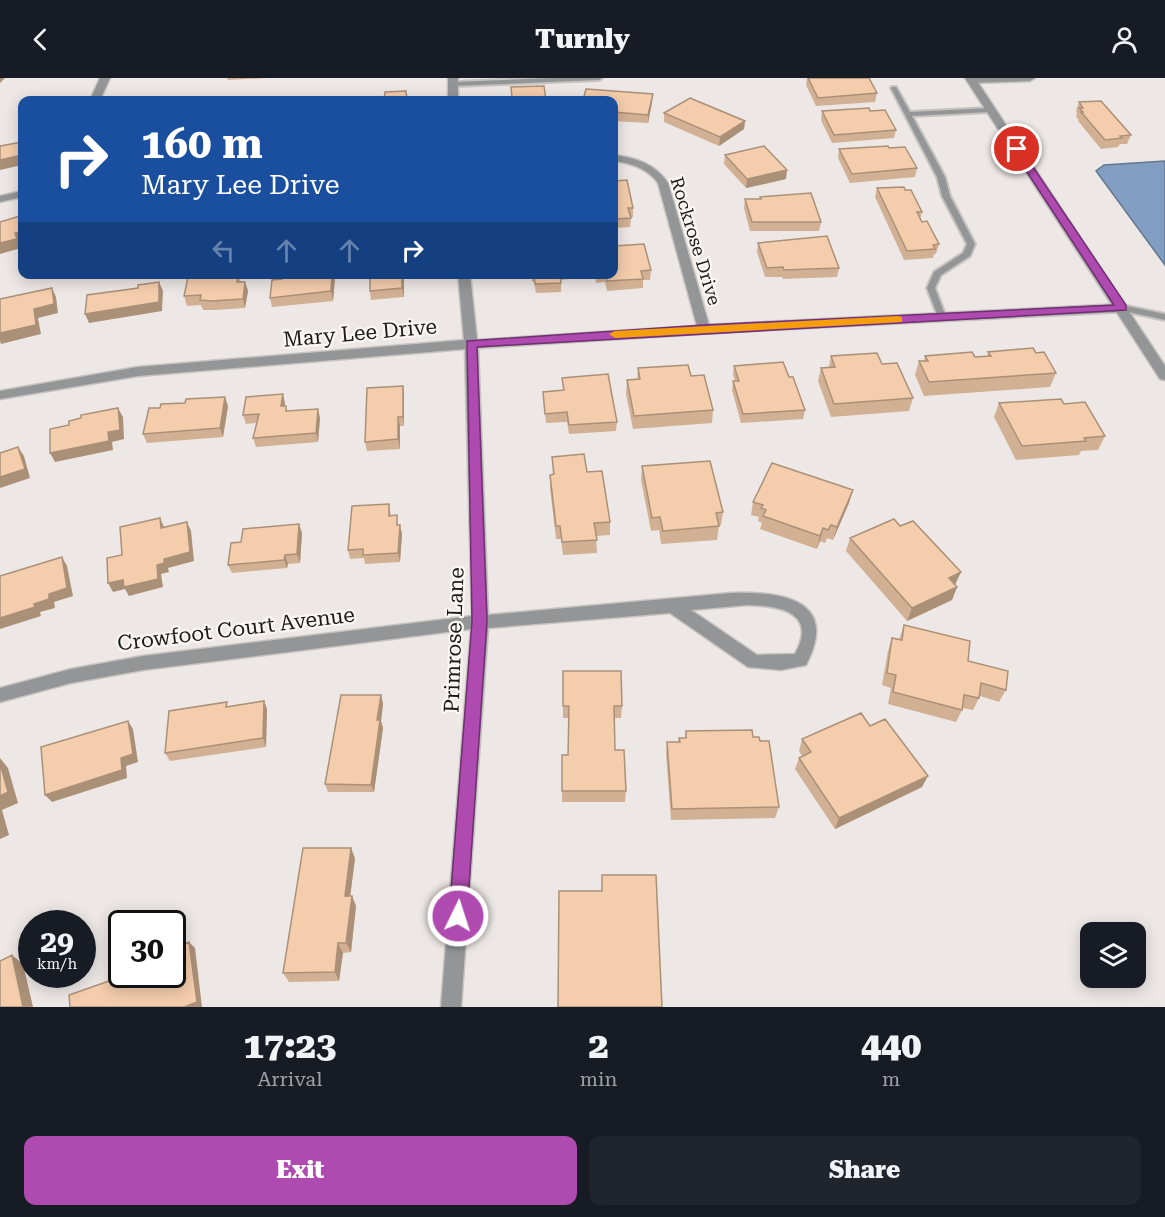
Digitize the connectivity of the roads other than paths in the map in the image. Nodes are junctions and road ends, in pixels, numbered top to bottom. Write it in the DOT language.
graph roads {
  1 [pos="105,78"];
  2 [pos="599,78"];
  3 [pos="1030,78"];
  4 [pos="971,80"];
  5 [pos="453,81"];
  6 [pos="894,88"];
  7 [pos="97,96"];
  8 [pos="990,110"];
  9 [pos="908,114"];
  10 [pos="618,159"];
  11 [pos="18,195"];
  12 [pos="0,199"];
  13 [pos="464,279"];
  14 [pos="1122,308"];
  15 [pos="942,317"];
  16 [pos="1165,317"];
  17 [pos="704,329"];
  18 [pos="471,344"];
  19 [pos="1165,376"];
  20 [pos="0,395"];
  21 [pos="674,607"];
  22 [pos="480,621"];
  23 [pos="0,695"];
  24 [pos="451,1007"];
  1 -- 7 [label="street"];
  2 -- 5 [label="lane"];
  3 -- 4 [label="street"];
  4 -- 8 [label="street"];
  6 -- 9 [label="lane"];
  8 -- 9 [label="lane"];
  8 -- 14 [label="street"];
  9 -- 15 [label="lane"];
  10 -- 17 [label="street, Rockrose Drive"];
  11 -- 12 [label="street"];
  13 -- 18 [label="street, Primrose Lane"];
  14 -- 15 [label="street, Mary Lee Drive"];
  14 -- 16 [label="lane"];
  14 -- 19 [label="street"];
  15 -- 17 [label="street, Mary Lee Drive"];
  17 -- 18 [label="street, Mary Lee Drive"];
  18 -- 20 [label="street, Mary Lee Drive"];
  18 -- 22 [label="street, Primrose Lane"];
  21 -- 21 [label="street, Crowfoot Court Avenue"];
  21 -- 22 [label="street, Crowfoot Court Avenue"];
  22 -- 23 [label="street, Crowfoot Court Avenue"];
  22 -- 24 [label="street, Primrose Lane"];
}
